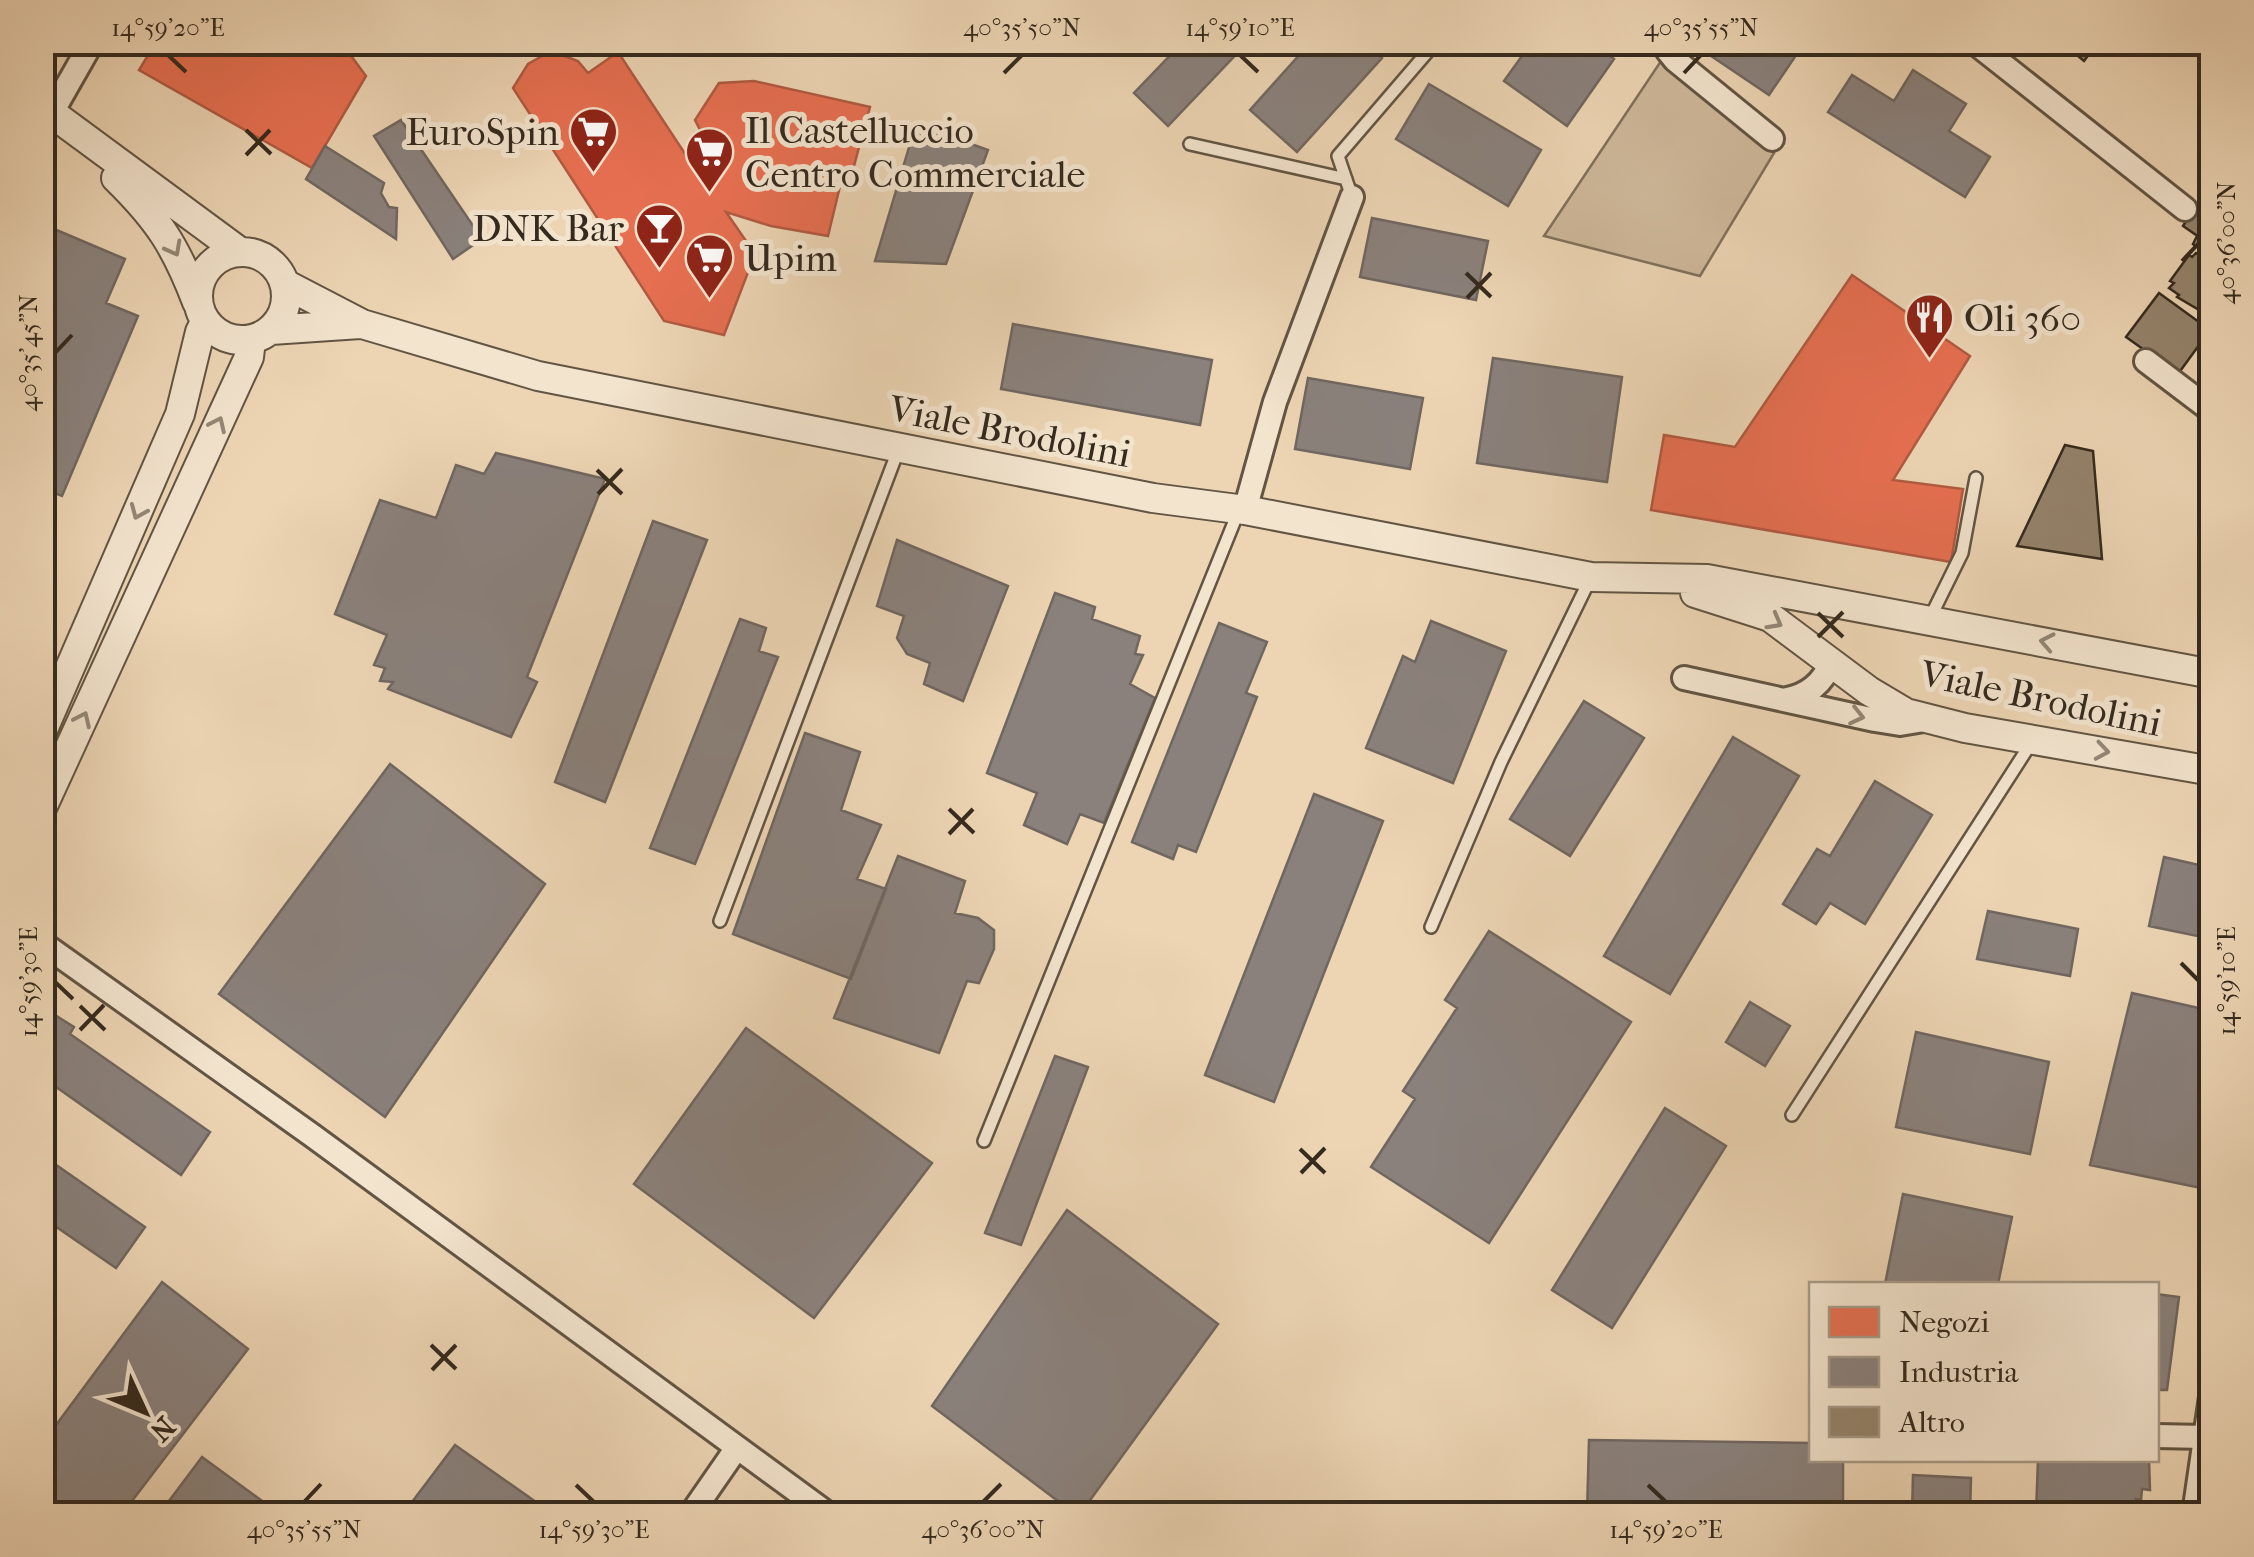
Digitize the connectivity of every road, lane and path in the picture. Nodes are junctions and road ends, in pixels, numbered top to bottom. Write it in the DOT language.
graph roads {
  1 [pos="92,42"];
  2 [pos="1436,42"];
  3 [pos="1667,42"];
  4 [pos="1974,42"];
  5 [pos="46,116"];
  6 [pos="1772,139"];
  7 [pos="1190,144"];
  8 [pos="96,148"];
  9 [pos="1349,188"];
  10 [pos="2185,209"];
  11 [pos="240,252"];
  12 [pos="285,284"];
  13 [pos="201,312"];
  14 [pos="362,324"];
  15 [pos="261,335"];
  16 [pos="2146,361"];
  17 [pos="2212,410"];
  18 [pos="899,447"];
  19 [pos="1976,478"];
  20 [pos="1242,510"];
  21 [pos="1591,576"];
  22 [pos="1651,578"];
  23 [pos="1929,620"];
  24 [pos="1831,663"];
  25 [pos="2212,674"];
  26 [pos="1684,678"];
  27 [pos="1788,699"];
  28 [pos="1927,719"];
  29 [pos="42,732"];
  30 [pos="2034,740"];
  31 [pos="2212,771"];
  32 [pos="42,808"];
  33 [pos="720,921"];
  34 [pos="1430,927"];
  35 [pos="42,942"];
  36 [pos="1792,1115"];
  37 [pos="984,1141"];
  38 [pos="2212,1390"];
  39 [pos="2159,1436"];
  40 [pos="2206,1438"];
  41 [pos="736,1449"];
  42 [pos="691,1514"];
  43 [pos="828,1514"];
  44 [pos="2194,1514"];
  1 -- 5 [label="street"];
  2 -- 9 [label="lane"];
  3 -- 6 [label="street"];
  4 -- 10 [label="street"];
  5 -- 8 [label="street"];
  7 -- 9 [label="lane"];
  8 -- 11 [label="street"];
  8 -- 13 [label="street, one-way"];
  9 -- 20 [label="street"];
  11 -- 12 [label="street"];
  11 -- 13 [label="street"];
  12 -- 14 [label="street, Viale Brodolini"];
  12 -- 15 [label="street"];
  13 -- 15 [label="street"];
  13 -- 29 [label="street, one-way"];
  14 -- 15 [label="street, Viale Brodolini"];
  14 -- 18 [label="street, Viale Brodolini"];
  32 -- 15 [label="street, one-way"];
  16 -- 17 [label="street"];
  18 -- 20 [label="street, Viale Brodolini"];
  18 -- 33 [label="lane"];
  19 -- 23 [label="lane"];
  20 -- 21 [label="street, Viale Brodolini"];
  20 -- 37 [label="lane"];
  21 -- 22 [label="street, Viale Brodolini"];
  21 -- 34 [label="lane"];
  22 -- 23 [label="street, Viale Brodolini"];
  22 -- 24 [label="street, Viale Brodolini, one-way"];
  25 -- 23 [label="street, Viale Brodolini, one-way"];
  24 -- 27 [label="street"];
  24 -- 28 [label="street, Viale Brodolini"];
  26 -- 27 [label="street"];
  27 -- 28 [label="street, one-way"];
  28 -- 30 [label="street, Viale Brodolini"];
  30 -- 31 [label="street, Viale Brodolini, one-way"];
  30 -- 36 [label="lane"];
  35 -- 41 [label="street"];
  38 -- 40 [label="street"];
  39 -- 40 [label="street"];
  40 -- 44 [label="street"];
  41 -- 42 [label="street"];
  41 -- 43 [label="street"];
}
